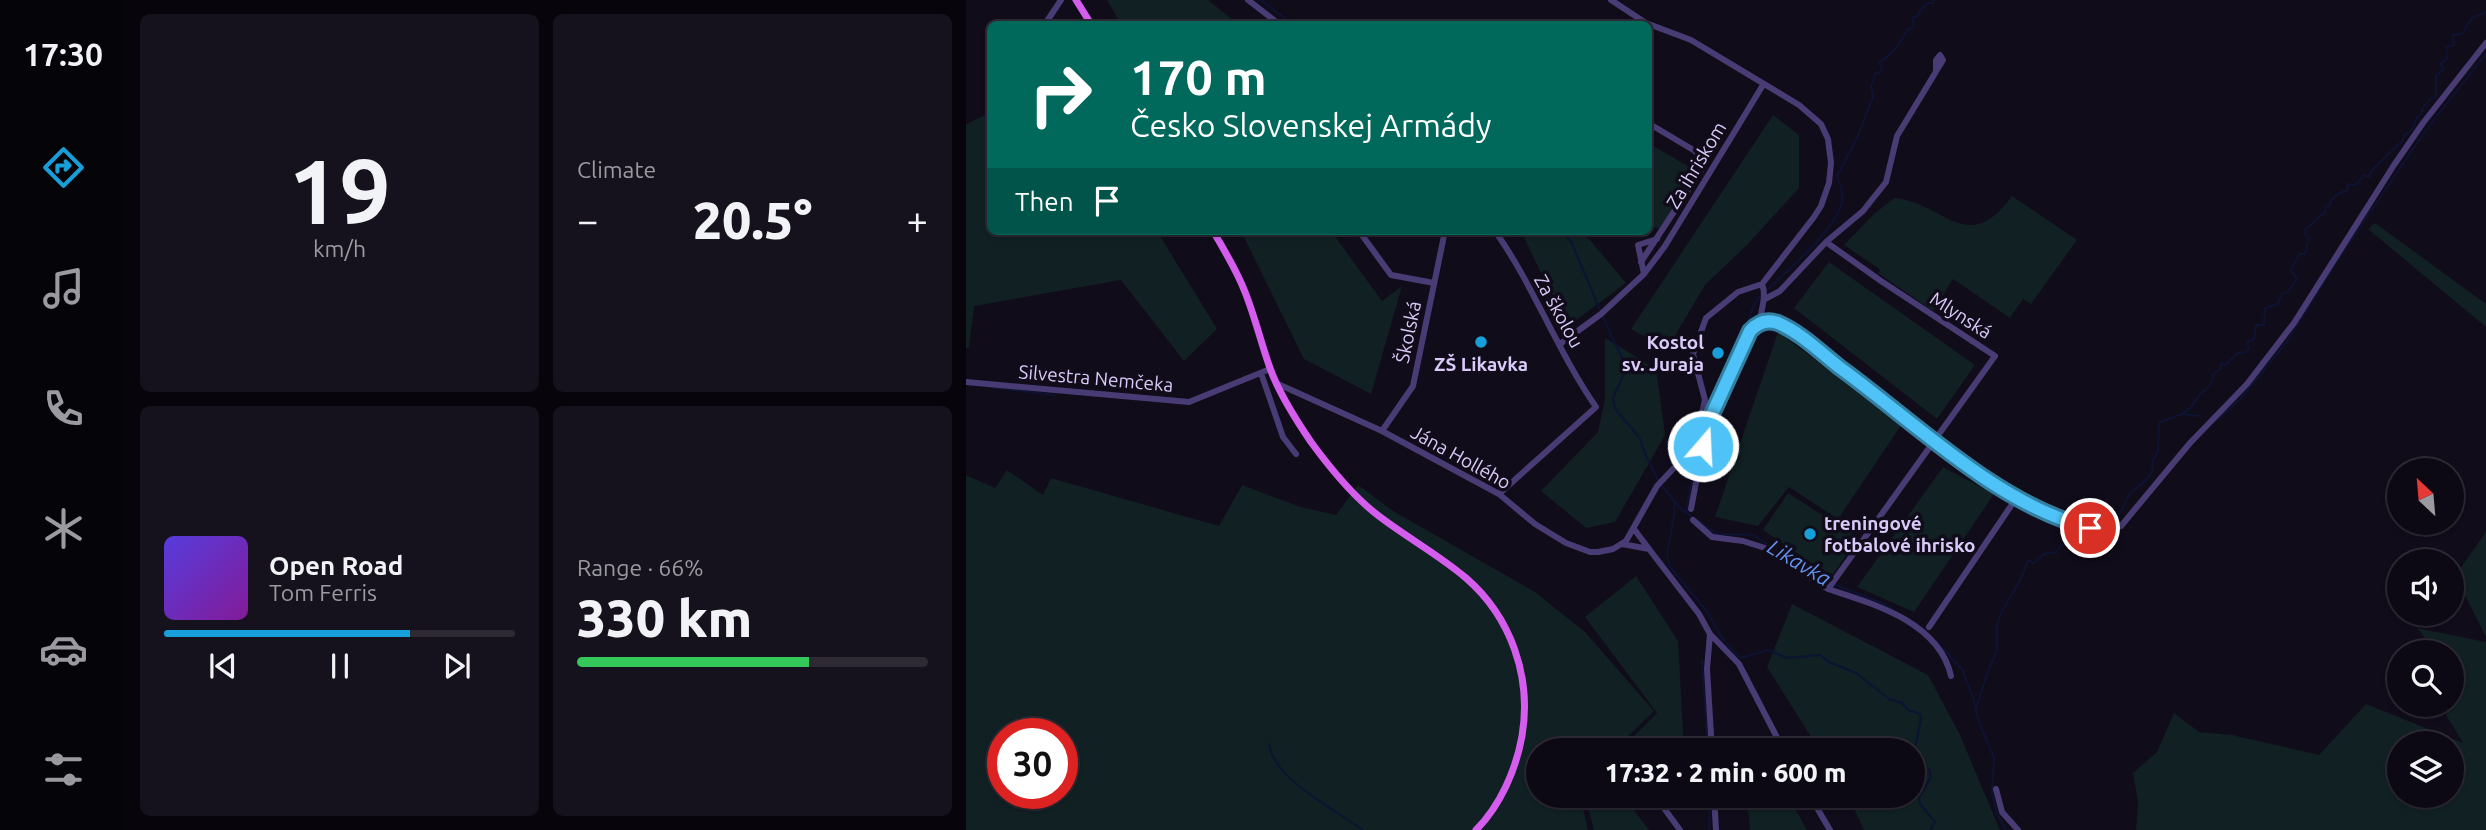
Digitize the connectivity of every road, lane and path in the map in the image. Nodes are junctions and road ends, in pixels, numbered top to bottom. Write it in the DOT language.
graph roads {
  1 [pos="1061,0"];
  2 [pos="1076,0"];
  3 [pos="1248,0"];
  4 [pos="1611,0"];
  5 [pos="1047,21"];
  6 [pos="1089,21"];
  7 [pos="1275,21"];
  8 [pos="1643,21"];
  9 [pos="1652,25"];
  10 [pos="2486,43"];
  11 [pos="1937,70"];
  12 [pos="1763,85"];
  13 [pos="1652,125"];
  14 [pos="1215,235"];
  15 [pos="1362,235"];
  16 [pos="1444,235"];
  17 [pos="1496,235"];
  18 [pos="1657,239"];
  19 [pos="1826,242"];
  20 [pos="1641,262"];
  21 [pos="1644,274"];
  22 [pos="1434,283"];
  23 [pos="1762,284"];
  24 [pos="1765,299"];
  25 [pos="1760,323"];
  26 [pos="1560,344"];
  27 [pos="1270,369"];
  28 [pos="1261,373"];
  29 [pos="966,382"];
  30 [pos="1278,384"];
  31 [pos="1382,431"];
  32 [pos="1701,439"];
  33 [pos="1934,440"];
  34 [pos="1296,454"];
  35 [pos="1499,494"];
  36 [pos="2017,497"];
  37 [pos="1691,509"];
  38 [pos="1693,520"];
  39 [pos="1634,528"];
  40 [pos="1622,544"];
  41 [pos="1649,549"];
  42 [pos="1830,585"];
  43 [pos="1928,628"];
  44 [pos="1710,634"];
  45 [pos="1722,646"];
  46 [pos="1708,651"];
  47 [pos="1951,676"];
  48 [pos="1711,738"];
  49 [pos="1777,738"];
  50 [pos="1996,789"];
  51 [pos="1664,808"];
  52 [pos="1715,808"];
  53 [pos="1817,808"];
  54 [pos="1476,830"];
  55 [pos="1680,830"];
  56 [pos="1717,830"];
  57 [pos="1830,830"];
  58 [pos="2018,830"];
  1 -- 5 [label="street"];
  2 -- 6 [label="main road"];
  3 -- 7 [label="street"];
  4 -- 8 [label="street"];
  9 -- 12 [label="street"];
  10 -- 36 [label="street"];
  11 -- 19 [label="street"];
  12 -- 21 [label="street, Za ihriskom"];
  12 -- 23 [label="street"];
  13 -- 18 [label="street"];
  14 -- 27 [label="main road"];
  15 -- 22 [label="street"];
  16 -- 22 [label="street, Školská"];
  17 -- 26 [label="street, Za školou"];
  18 -- 20 [label="street"];
  18 -- 20 [label="street"];
  19 -- 24 [label="street"];
  19 -- 33 [label="street, Mlynská"];
  20 -- 21 [label="street"];
  21 -- 26 [label="street, Za ihriskom"];
  22 -- 31 [label="street, Školská"];
  23 -- 24 [label="street"];
  23 -- 32 [label="street"];
  24 -- 25 [label="street"];
  25 -- 32 [label="street"];
  25 -- 33 [label="street"];
  26 -- 35 [label="street, Za školou"];
  27 -- 28 [label="street, Silvestra Nemčeka"];
  27 -- 30 [label="main road"];
  28 -- 29 [label="street, Silvestra Nemčeka"];
  28 -- 34 [label="street"];
  30 -- 31 [label="street, Jána Hollého"];
  30 -- 54 [label="main road"];
  31 -- 35 [label="street, Jána Hollého"];
  32 -- 37 [label="street"];
  32 -- 39 [label="street"];
  33 -- 36 [label="street"];
  33 -- 42 [label="street, Mlynská"];
  35 -- 40 [label="street, Jána Hollého"];
  36 -- 43 [label="street"];
  38 -- 42 [label="street"];
  39 -- 40 [label="street"];
  39 -- 41 [label="street"];
  40 -- 41 [label="street, Jána Hollého"];
  41 -- 44 [label="street"];
  42 -- 47 [label="street"];
  44 -- 45 [label="street"];
  44 -- 46 [label="street"];
  45 -- 46 [label="street"];
  45 -- 49 [label="street"];
  46 -- 48 [label="street"];
  50 -- 58 [label="street"];
  51 -- 55 [label="street"];
  52 -- 56 [label="street"];
  53 -- 57 [label="street"];
}
